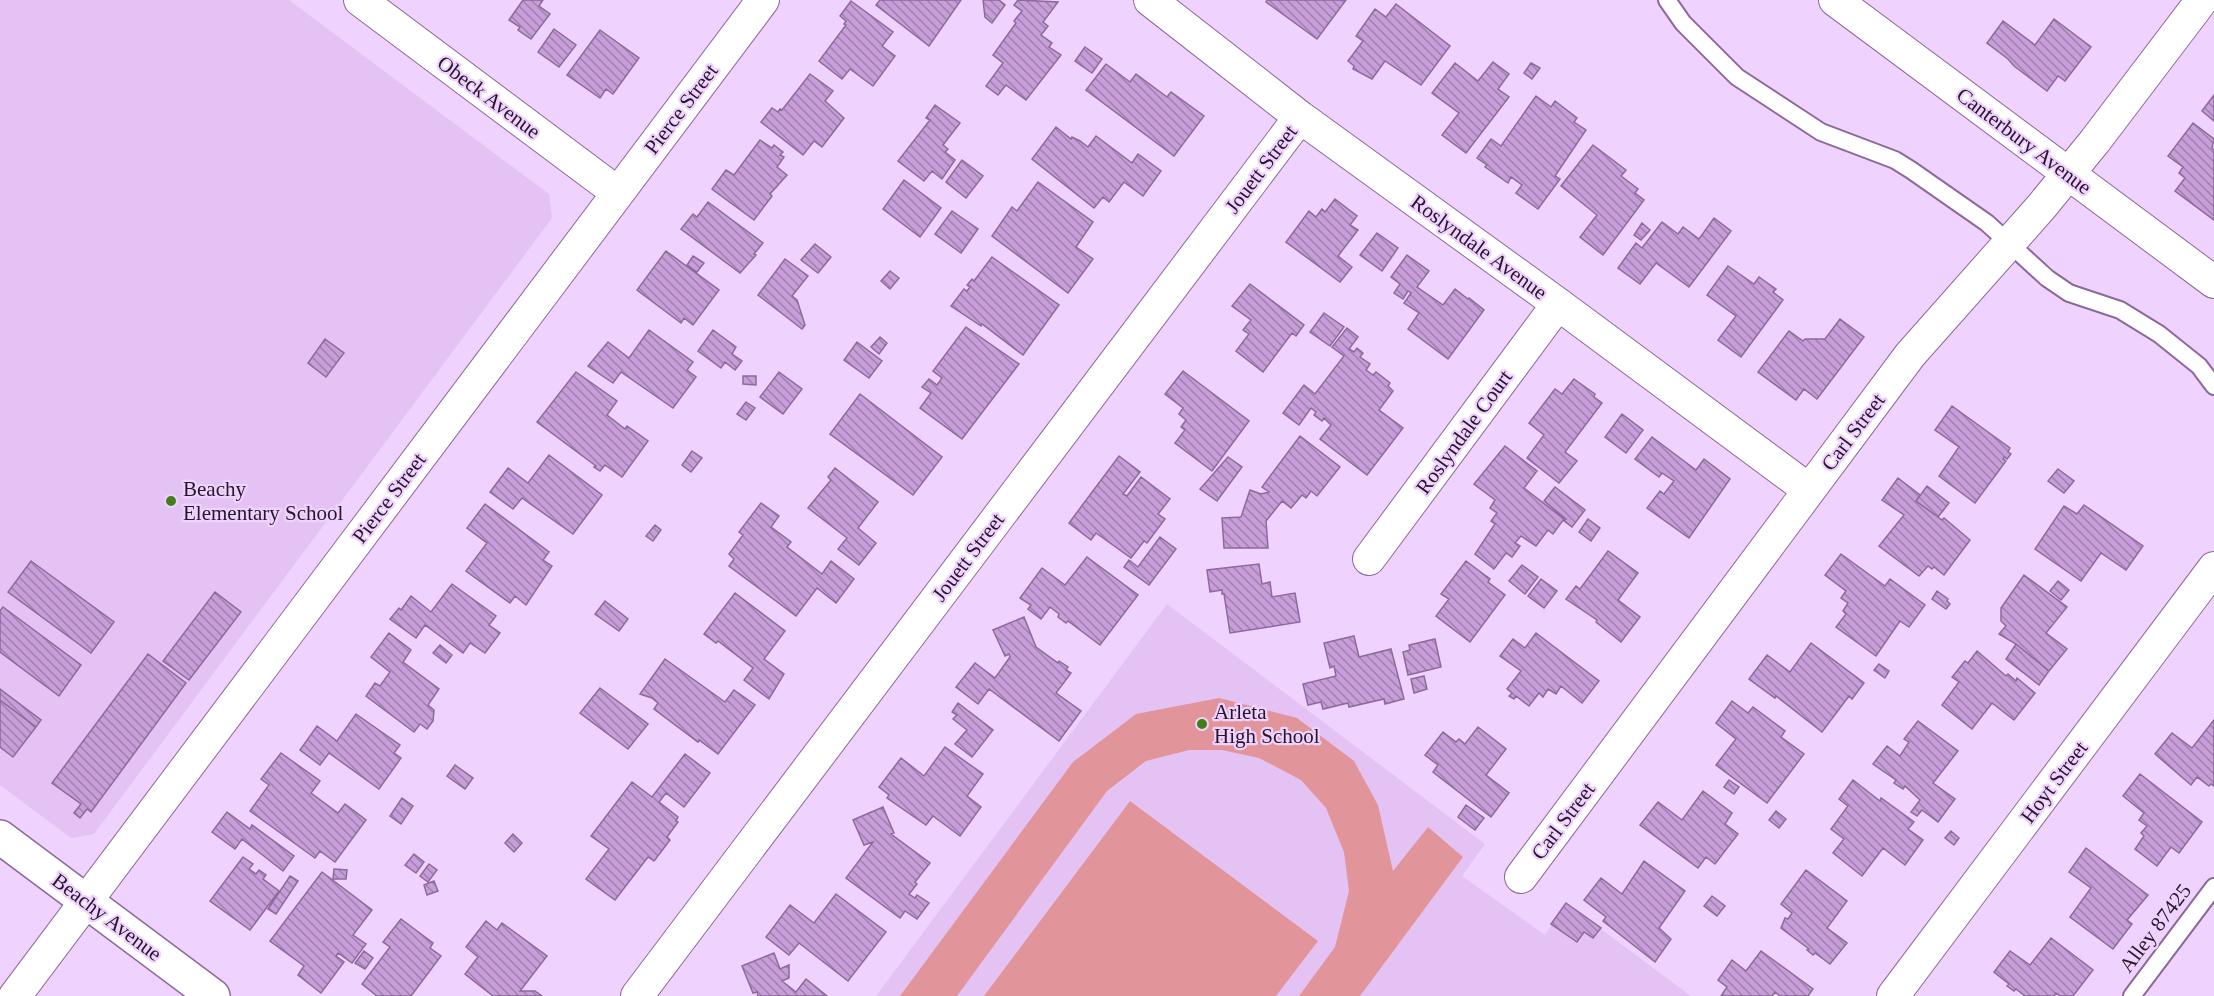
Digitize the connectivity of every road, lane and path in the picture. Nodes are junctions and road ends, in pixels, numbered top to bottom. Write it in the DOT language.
graph roads {
  1 [pos="360,0"];
  2 [pos="763,0"];
  3 [pos="1150,0"];
  4 [pos="1667,0"];
  5 [pos="1835,0"];
  6 [pos="2202,0"];
  7 [pos="1300,117"];
  8 [pos="2068,174"];
  9 [pos="618,193"];
  10 [pos="2009,244"];
  11 [pos="2214,282"];
  12 [pos="1558,304"];
  13 [pos="2214,386"];
  14 [pos="1809,490"];
  15 [pos="1369,559"];
  16 [pos="2214,568"];
  17 [pos="0,837"];
  18 [pos="1521,877"];
  19 [pos="2214,886"];
  20 [pos="86,901"];
  21 [pos="15,996"];
  22 [pos="213,996"];
  23 [pos="637,996"];
  24 [pos="1893,996"];
  25 [pos="2132,996"];
  1 -- 9 [label="street, Obeck Avenue"];
  2 -- 9 [label="street, Pierce Street"];
  3 -- 7 [label="street, Roslyndale Avenue"];
  4 -- 10 [label="lane"];
  5 -- 8 [label="street, Canterbury Avenue"];
  6 -- 8 [label="street, Carl Street"];
  7 -- 12 [label="street, Roslyndale Avenue"];
  7 -- 23 [label="street, Jouett Street"];
  8 -- 10 [label="street, Carl Street"];
  8 -- 11 [label="street, Canterbury Avenue"];
  9 -- 20 [label="street, Pierce Street"];
  10 -- 13 [label="lane"];
  10 -- 14 [label="street, Carl Street"];
  12 -- 14 [label="street, Roslyndale Avenue"];
  12 -- 15 [label="street, Roslyndale Court"];
  14 -- 18 [label="street, Carl Street"];
  16 -- 24 [label="street, Hoyt Street"];
  17 -- 20 [label="street, Beachy Avenue"];
  19 -- 25 [label="lane, Alley 87425"];
  20 -- 21 [label="street, Pierce Street"];
  20 -- 22 [label="street, Beachy Avenue"];
}
